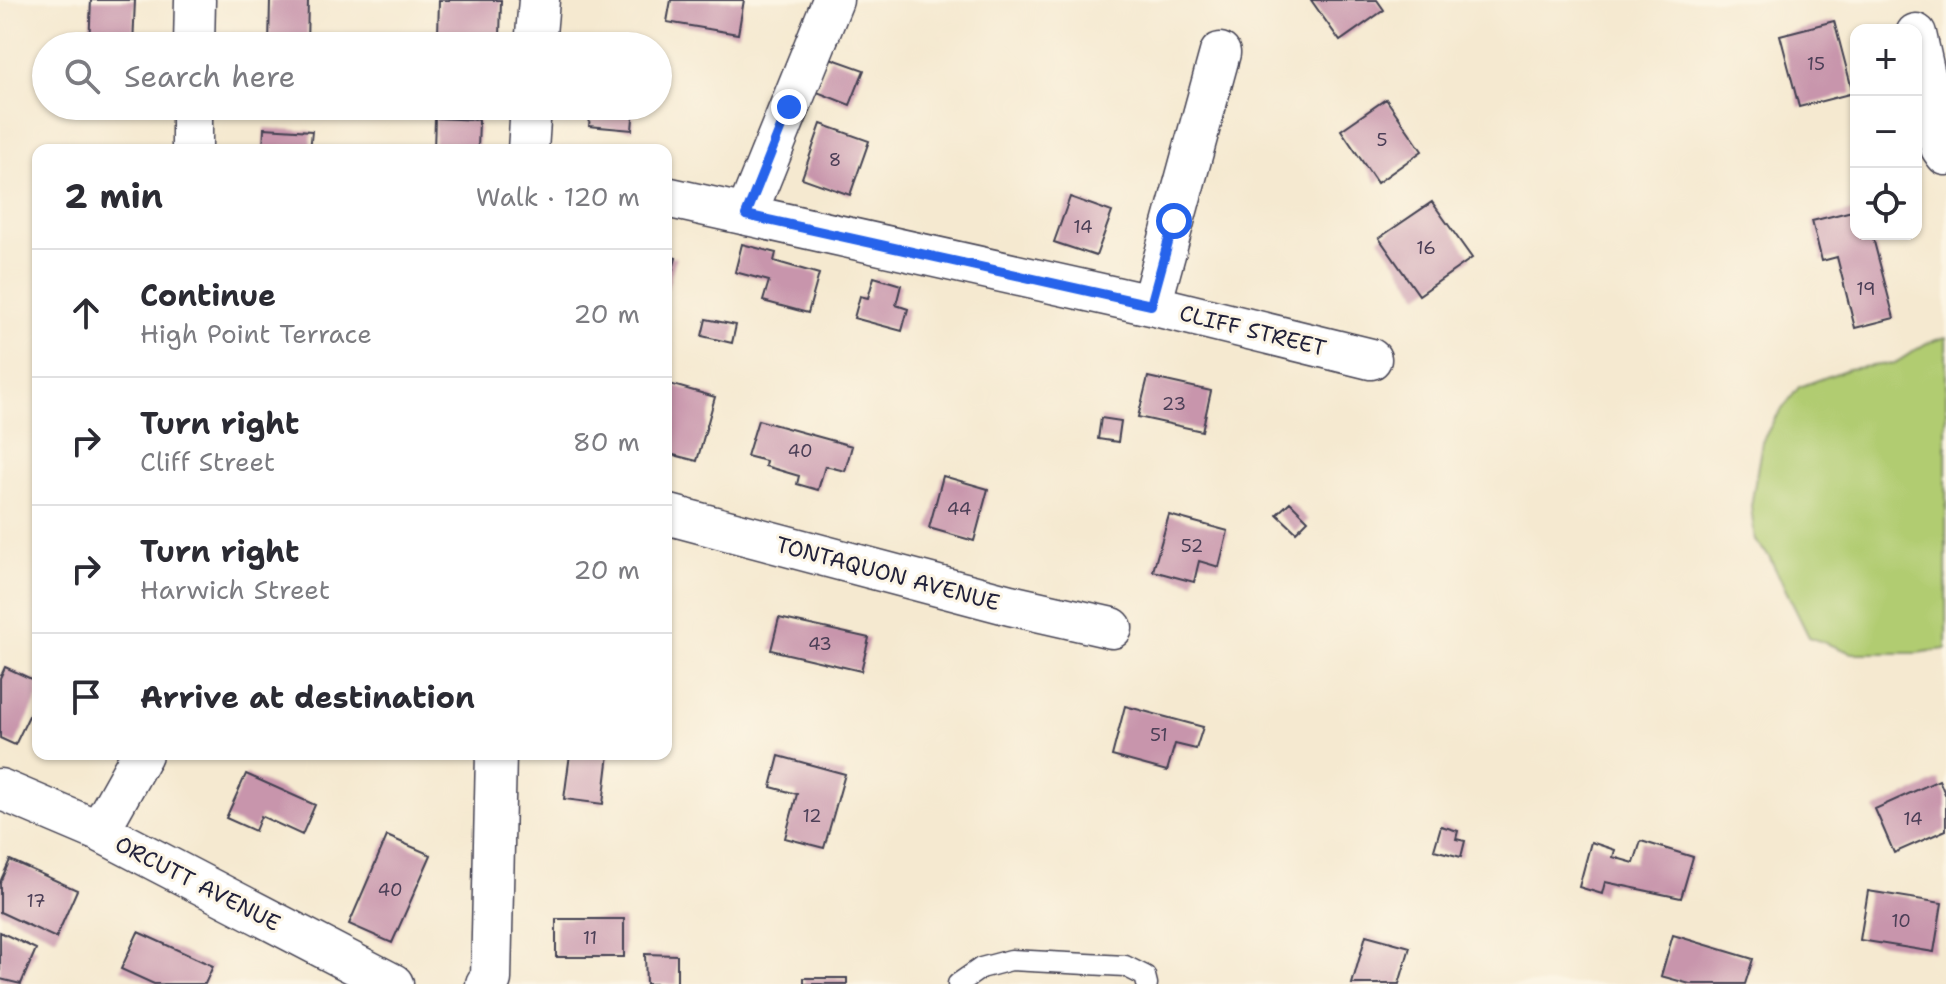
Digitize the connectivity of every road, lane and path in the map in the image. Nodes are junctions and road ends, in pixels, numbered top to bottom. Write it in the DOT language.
graph roads {
  1 [pos="195,0"];
  2 [pos="539,0"];
  3 [pos="833,0"];
  4 [pos="1909,0"];
  5 [pos="1914,24"];
  6 [pos="194,32"];
  7 [pos="536,32"];
  8 [pos="1220,53"];
  9 [pos="1922,60"];
  10 [pos="192,120"];
  11 [pos="530,120"];
  12 [pos="192,144"];
  13 [pos="528,144"];
  14 [pos="1946,155"];
  15 [pos="672,198"];
  16 [pos="746,215"];
  17 [pos="1151,305"];
  18 [pos="1371,359"];
  19 [pos="672,516"];
  20 [pos="1112,628"];
  21 [pos="139,760"];
  22 [pos="496,760"];
  23 [pos="0,789"];
  24 [pos="99,831"];
  25 [pos="393,984"];
  26 [pos="486,984"];
  27 [pos="958,984"];
  28 [pos="1147,984"];
  1 -- 6 [label="street"];
  2 -- 7 [label="street"];
  3 -- 16 [label="street"];
  4 -- 5 [label="street"];
  8 -- 17 [label="street"];
  9 -- 14 [label="street"];
  10 -- 12 [label="street"];
  11 -- 13 [label="street"];
  15 -- 16 [label="street, CLIFF STREET"];
  16 -- 17 [label="street, CLIFF STREET"];
  17 -- 18 [label="street, CLIFF STREET"];
  19 -- 20 [label="street, TONTAQUON AVENUE"];
  21 -- 24 [label="street"];
  22 -- 26 [label="street"];
  23 -- 24 [label="street, ORCUTT AVENUE"];
  24 -- 25 [label="street, ORCUTT AVENUE"];
  27 -- 28 [label="lane"];
}
